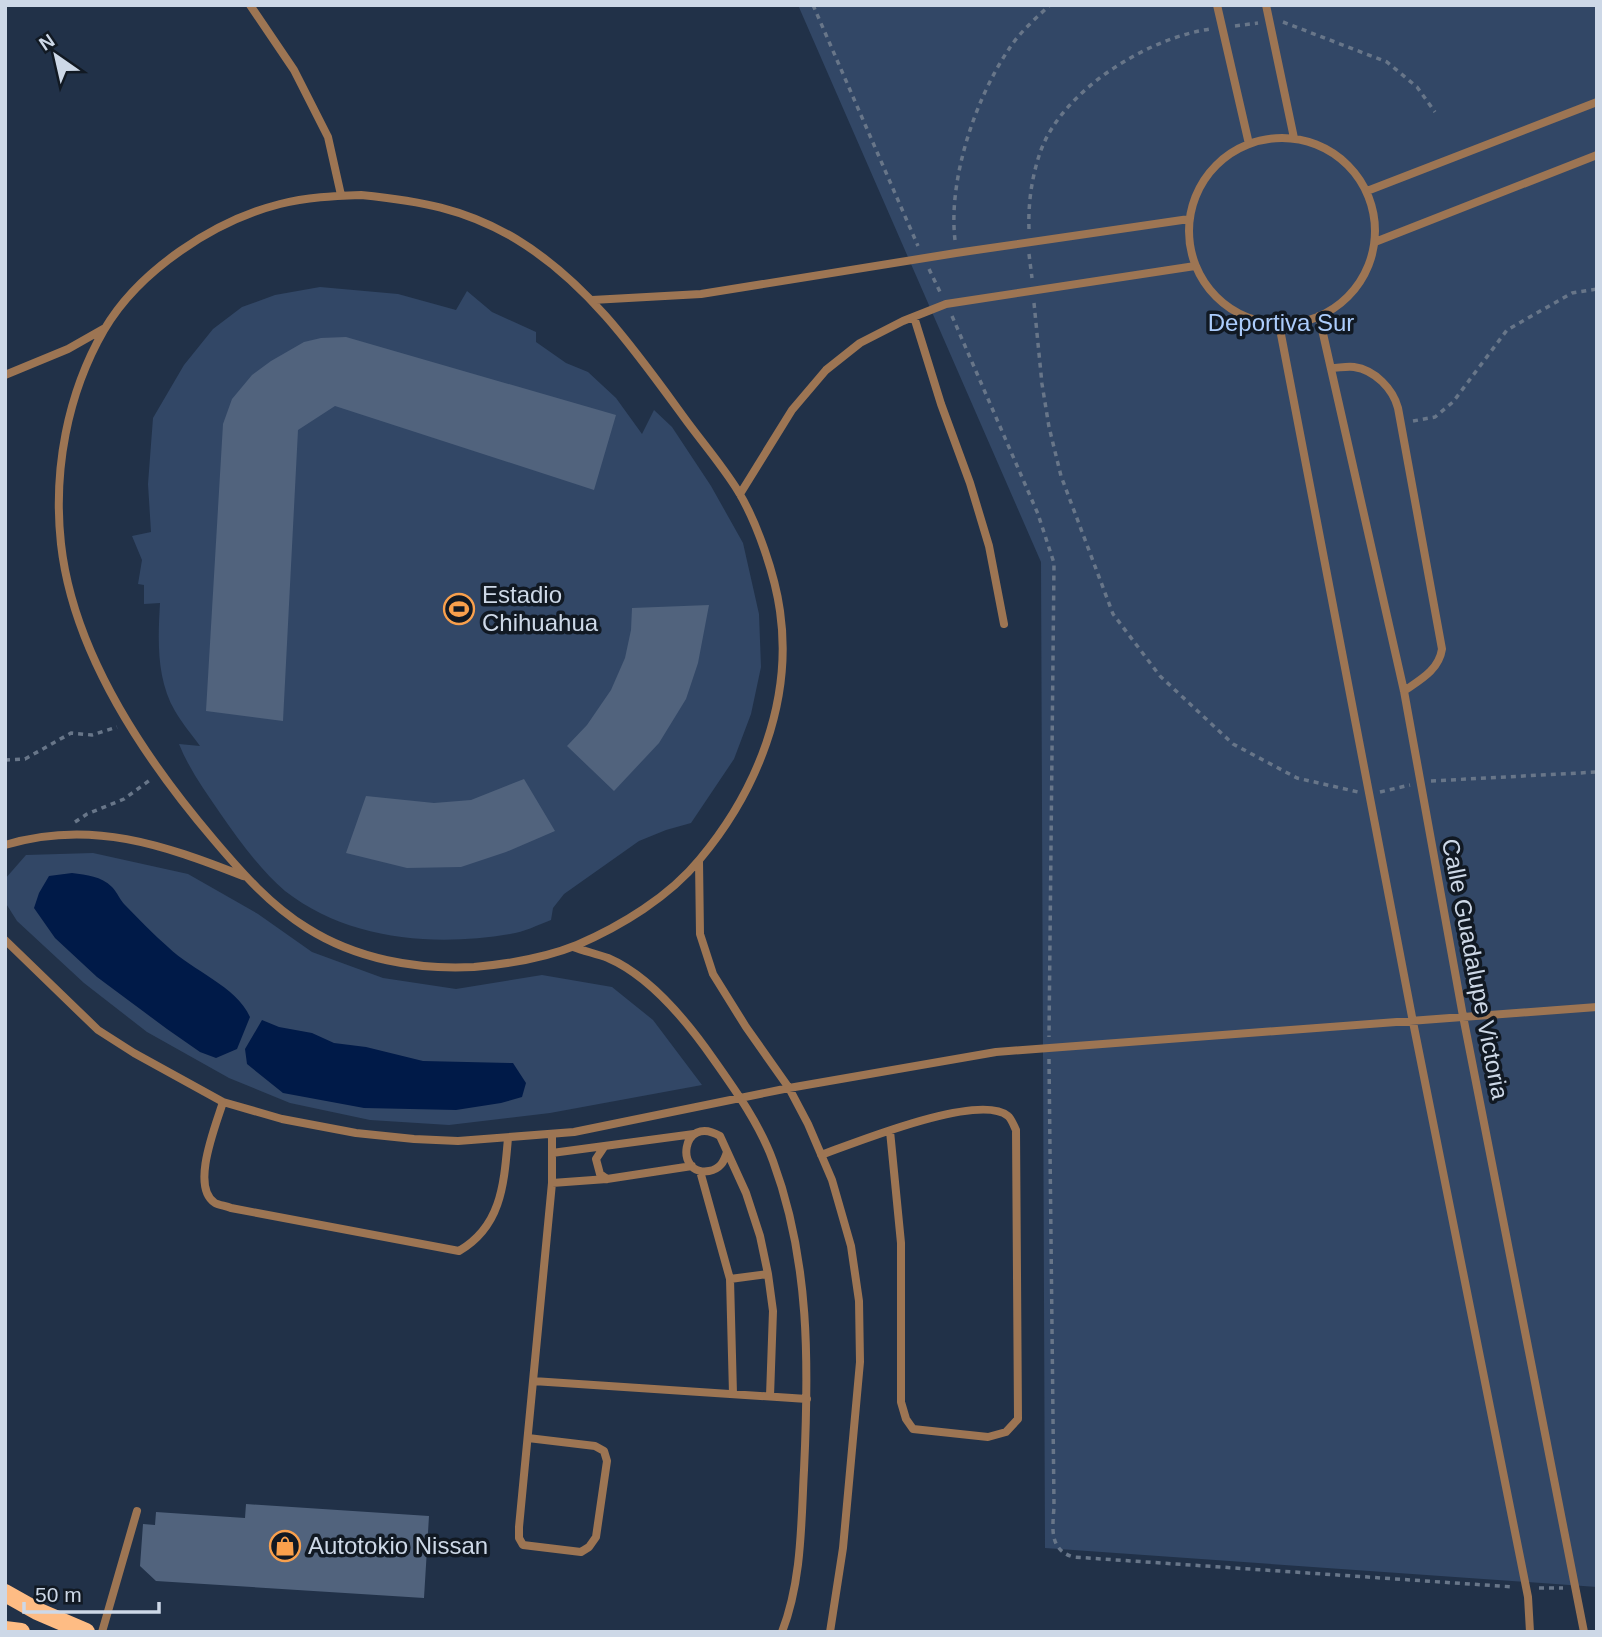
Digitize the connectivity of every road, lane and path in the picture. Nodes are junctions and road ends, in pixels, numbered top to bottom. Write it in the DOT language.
graph roads {
  1 [pos="250,5"];
  2 [pos="813,5"];
  3 [pos="1050,5"];
  4 [pos="1217,5"];
  5 [pos="1266,5"];
  6 [pos="1269,21"];
  7 [pos="1222,27"];
  8 [pos="1597,102"];
  9 [pos="1435,111"];
  10 [pos="1294,138"];
  11 [pos="1249,144"];
  12 [pos="1597,155"];
  13 [pos="1367,191"];
  14 [pos="341,195"];
  15 [pos="1189,219"];
  16 [pos="1375,242"];
  17 [pos="1029,243"];
  18 [pos="956,253"];
  19 [pos="923,258"];
  20 [pos="1195,266"];
  21 [pos="1597,289"];
  22 [pos="1035,290"];
  23 [pos="592,300"];
  24 [pos="946,304"];
  25 [pos="1319,316"];
  26 [pos="914,317"];
  27 [pos="1279,324"];
  28 [pos="105,328"];
  29 [pos="1331,368"];
  30 [pos="5,375"];
  31 [pos="1401,424"];
  32 [pos="740,494"];
  33 [pos="1004,624"];
  34 [pos="1404,691"];
  35 [pos="130,724"];
  36 [pos="5,760"];
  37 [pos="162,772"];
  38 [pos="1597,772"];
  39 [pos="1419,782"];
  40 [pos="1369,794"];
  41 [pos="56,835"];
  42 [pos="5,845"];
  43 [pos="699,861"];
  44 [pos="245,876"];
  45 [pos="5,940"];
  46 [pos="573,947"];
  47 [pos="1597,1007"];
  48 [pos="1463,1016"];
  49 [pos="1413,1022"];
  50 [pos="1049,1049"];
  51 [pos="789,1088"];
  52 [pos="741,1098"];
  53 [pos="223,1102"];
  54 [pos="890,1131"];
  55 [pos="552,1134"];
  56 [pos="694,1135"];
  57 [pos="508,1138"];
  58 [pos="606,1146"];
  59 [pos="552,1153"];
  60 [pos="727,1153"];
  61 [pos="821,1155"];
  62 [pos="696,1169"];
  63 [pos="607,1179"];
  64 [pos="552,1183"];
  65 [pos="768,1274"];
  66 [pos="730,1279"];
  67 [pos="533,1381"];
  68 [pos="733,1394"];
  69 [pos="770,1396"];
  70 [pos="807,1399"];
  71 [pos="528,1438"];
  72 [pos="137,1511"];
  73 [pos="1526,1588"];
  74 [pos="1575,1588"];
  75 [pos="5,1593"];
  76 [pos="5,1630"];
  77 [pos="21,1632"];
  78 [pos="86,1632"];
  79 [pos="102,1632"];
  80 [pos="782,1632"];
  81 [pos="830,1632"];
  82 [pos="1530,1632"];
  83 [pos="1584,1632"];
  1 -- 14 [label="lane"];
  2 -- 19 [label="path"];
  3 -- 18 [label="path"];
  4 -- 7 [label="lane"];
  5 -- 6 [label="lane"];
  6 -- 7 [label="path"];
  6 -- 9 [label="path"];
  6 -- 10 [label="lane"];
  7 -- 11 [label="lane"];
  7 -- 17 [label="path"];
  8 -- 13 [label="lane"];
  10 -- 11 [label="lane"];
  10 -- 13 [label="lane"];
  11 -- 15 [label="lane"];
  12 -- 16 [label="lane"];
  13 -- 16 [label="lane"];
  14 -- 23 [label="lane"];
  14 -- 28 [label="lane"];
  15 -- 17 [label="lane"];
  15 -- 20 [label="lane"];
  16 -- 25 [label="lane"];
  17 -- 18 [label="lane"];
  17 -- 22 [label="path"];
  18 -- 19 [label="lane"];
  19 -- 23 [label="lane"];
  19 -- 24 [label="path"];
  20 -- 22 [label="lane"];
  20 -- 27 [label="lane"];
  21 -- 31 [label="path"];
  22 -- 24 [label="lane"];
  22 -- 40 [label="path"];
  23 -- 32 [label="lane"];
  24 -- 26 [label="lane"];
  24 -- 50 [label="path"];
  25 -- 27 [label="lane"];
  25 -- 29 [label="lane, Calle Guadalupe Victoria"];
  26 -- 32 [label="lane"];
  26 -- 33 [label="lane"];
  27 -- 40 [label="lane"];
  28 -- 30 [label="lane"];
  28 -- 35 [label="lane"];
  29 -- 31 [label="lane"];
  29 -- 34 [label="lane, Calle Guadalupe Victoria"];
  31 -- 34 [label="lane"];
  32 -- 43 [label="lane"];
  34 -- 39 [label="lane, Calle Guadalupe Victoria"];
  35 -- 36 [label="path"];
  35 -- 37 [label="lane"];
  37 -- 41 [label="path"];
  37 -- 44 [label="lane"];
  38 -- 39 [label="path"];
  39 -- 40 [label="path"];
  39 -- 48 [label="lane, Calle Guadalupe Victoria"];
  40 -- 49 [label="lane"];
  41 -- 42 [label="lane"];
  41 -- 44 [label="lane"];
  43 -- 46 [label="lane"];
  43 -- 51 [label="lane"];
  44 -- 46 [label="lane"];
  45 -- 53 [label="lane"];
  46 -- 52 [label="lane"];
  47 -- 48 [label="lane"];
  48 -- 49 [label="lane"];
  48 -- 74 [label="lane, Calle Guadalupe Victoria"];
  49 -- 50 [label="lane"];
  49 -- 73 [label="lane"];
  50 -- 51 [label="lane"];
  50 -- 73 [label="path"];
  51 -- 52 [label="lane"];
  51 -- 61 [label="lane"];
  52 -- 55 [label="lane"];
  52 -- 70 [label="lane"];
  53 -- 57 [label="lane"];
  53 -- 57 [label="lane"];
  54 -- 54 [label="lane"];
  54 -- 61 [label="lane"];
  55 -- 57 [label="lane"];
  55 -- 59 [label="lane"];
  56 -- 58 [label="lane"];
  56 -- 60 [label="lane"];
  56 -- 62 [label="lane"];
  58 -- 59 [label="lane"];
  58 -- 63 [label="lane"];
  59 -- 64 [label="lane"];
  60 -- 62 [label="lane"];
  60 -- 65 [label="lane"];
  61 -- 81 [label="lane"];
  62 -- 63 [label="lane"];
  62 -- 66 [label="lane"];
  63 -- 64 [label="lane"];
  64 -- 67 [label="lane"];
  65 -- 66 [label="lane"];
  65 -- 69 [label="lane"];
  66 -- 68 [label="lane"];
  67 -- 68 [label="lane"];
  67 -- 71 [label="lane"];
  68 -- 69 [label="lane"];
  69 -- 70 [label="lane"];
  70 -- 80 [label="lane"];
  71 -- 71 [label="lane"];
  72 -- 79 [label="lane"];
  73 -- 74 [label="path"];
  73 -- 82 [label="lane"];
  74 -- 83 [label="lane, Calle Guadalupe Victoria"];
  75 -- 78 [label="main road"];
  76 -- 77 [label="main road"];
}
